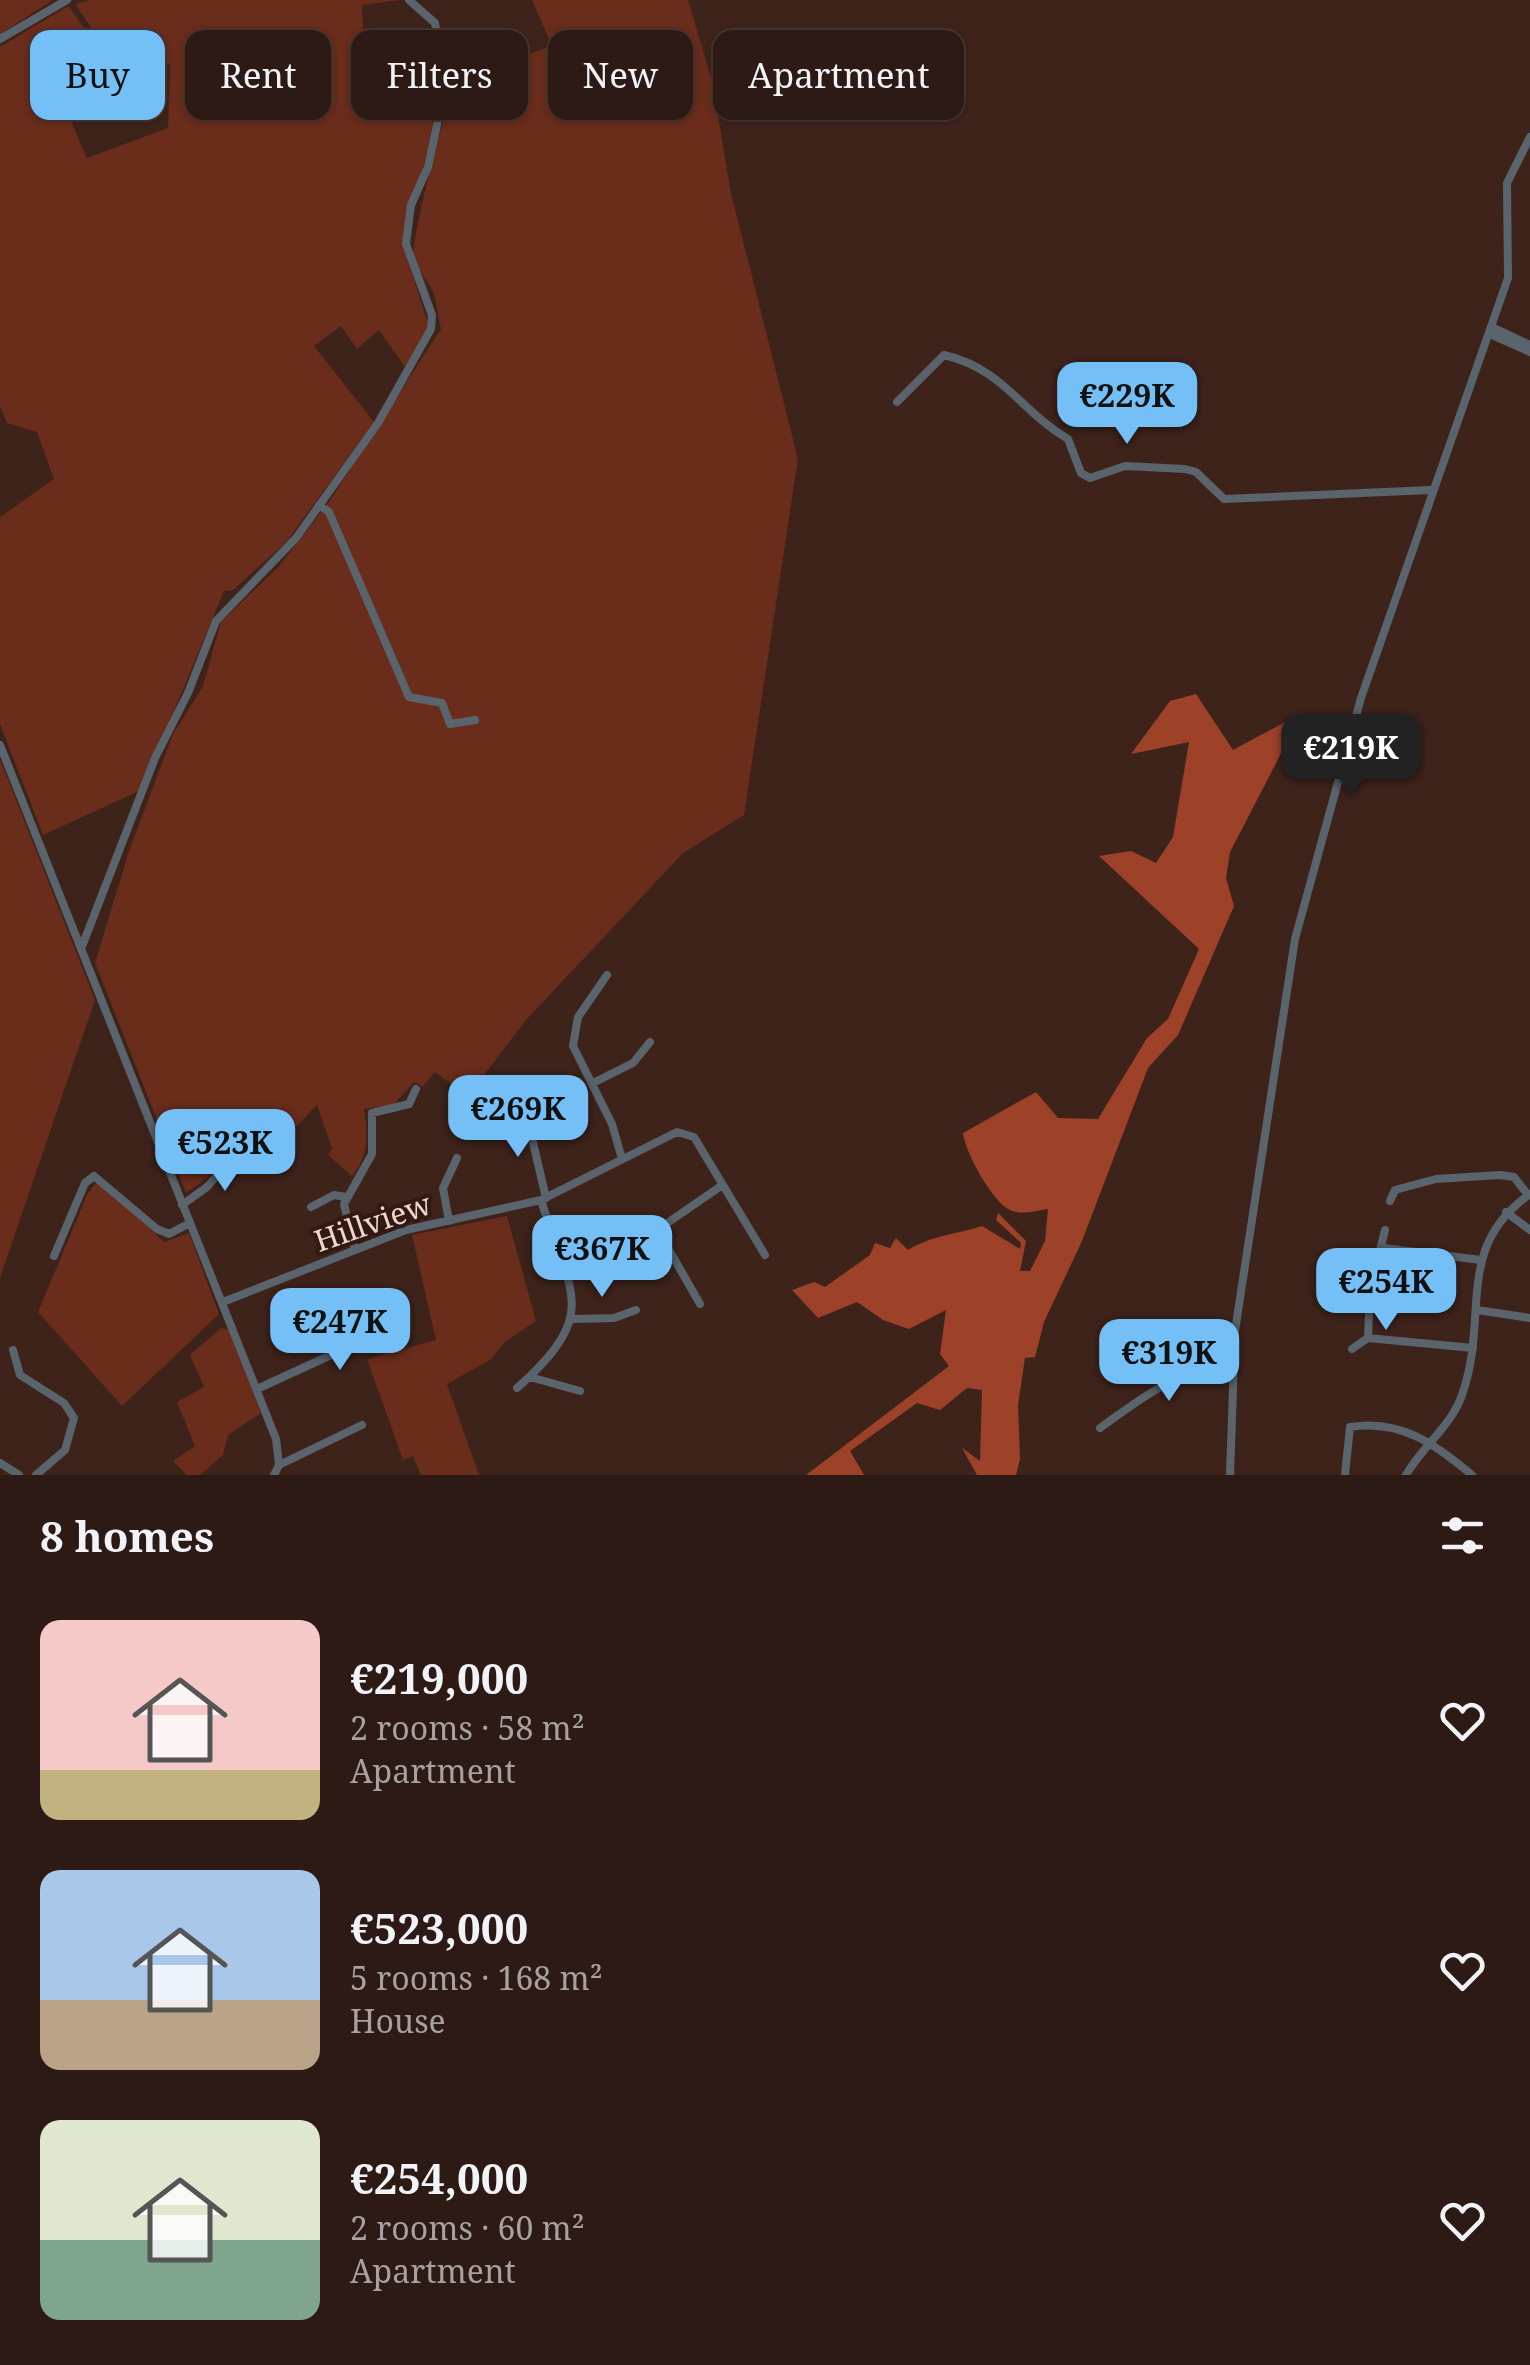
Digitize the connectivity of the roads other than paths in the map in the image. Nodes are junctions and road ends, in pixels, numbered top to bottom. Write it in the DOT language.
graph roads {
  1 [pos="67,0"];
  2 [pos="409,0"];
  3 [pos="0,40"];
  4 [pos="1530,137"];
  5 [pos="1491,331"];
  6 [pos="1530,344"];
  7 [pos="1530,352"];
  8 [pos="897,402"];
  9 [pos="1431,490"];
  10 [pos="319,505"];
  11 [pos="475,720"];
  12 [pos="0,745"];
  13 [pos="81,950"];
  14 [pos="607,975"];
  15 [pos="651,1041"];
  16 [pos="594,1083"];
  17 [pos="416,1089"];
  18 [pos="500,1102"];
  19 [pos="238,1150"];
  20 [pos="458,1157"];
  21 [pos="622,1159"];
  22 [pos="720,1186"];
  23 [pos="1529,1194"];
  24 [pos="346,1196"];
  25 [pos="544,1199"];
  26 [pos="1390,1200"];
  27 [pos="182,1205"];
  28 [pos="310,1207"];
  29 [pos="1506,1212"];
  30 [pos="449,1221"];
  31 [pos="190,1223"];
  32 [pos="1385,1230"];
  33 [pos="1530,1230"];
  34 [pos="1384,1248"];
  35 [pos="355,1250"];
  36 [pos="765,1255"];
  37 [pos="54,1256"];
  38 [pos="1481,1260"];
  39 [pos="1378,1262"];
  40 [pos="1370,1289"];
  41 [pos="223,1302"];
  42 [pos="700,1304"];
  43 [pos="1368,1308"];
  44 [pos="1382,1309"];
  45 [pos="636,1310"];
  46 [pos="1477,1310"];
  47 [pos="1530,1318"];
  48 [pos="574,1319"];
  49 [pos="374,1320"];
  50 [pos="1368,1338"];
  51 [pos="1473,1348"];
  52 [pos="1352,1349"];
  53 [pos="13,1350"];
  54 [pos="1235,1365"];
  55 [pos="530,1377"];
  56 [pos="517,1388"];
  57 [pos="257,1389"];
  58 [pos="580,1391"];
  59 [pos="362,1424"];
  60 [pos="1100,1428"];
  61 [pos="1429,1441"];
  62 [pos="0,1463"];
  63 [pos="279,1465"];
  64 [pos="19,1475"];
  65 [pos="36,1475"];
  66 [pos="274,1475"];
  67 [pos="1230,1475"];
  68 [pos="1345,1475"];
  69 [pos="1406,1475"];
  70 [pos="1472,1475"];
  1 -- 3 [label="street"];
  2 -- 10 [label="street"];
  4 -- 5 [label="street"];
  5 -- 6 [label="street"];
  5 -- 7 [label="street"];
  5 -- 9 [label="street"];
  8 -- 9 [label="street"];
  9 -- 54 [label="street"];
  10 -- 11 [label="street"];
  10 -- 13 [label="street"];
  12 -- 13 [label="street"];
  13 -- 27 [label="street"];
  14 -- 16 [label="street"];
  15 -- 16 [label="street"];
  16 -- 21 [label="street"];
  17 -- 24 [label="street"];
  18 -- 25 [label="street"];
  19 -- 27 [label="street"];
  20 -- 30 [label="street"];
  21 -- 22 [label="street, Hillview"];
  21 -- 25 [label="street, Hillview"];
  22 -- 36 [label="street"];
  22 -- 42 [label="street"];
  23 -- 26 [label="street"];
  23 -- 29 [label="street"];
  24 -- 28 [label="street"];
  24 -- 35 [label="street"];
  25 -- 30 [label="street, Hillview"];
  25 -- 48 [label="street"];
  27 -- 31 [label="street"];
  29 -- 33 [label="street"];
  29 -- 38 [label="street"];
  30 -- 35 [label="street, Hillview"];
  31 -- 37 [label="street"];
  31 -- 41 [label="street"];
  32 -- 34 [label="street"];
  34 -- 38 [label="street"];
  34 -- 39 [label="street"];
  35 -- 41 [label="street, Hillview"];
  38 -- 46 [label="street"];
  40 -- 43 [label="street"];
  41 -- 57 [label="street"];
  43 -- 44 [label="street"];
  43 -- 50 [label="street"];
  45 -- 48 [label="street"];
  46 -- 47 [label="street"];
  46 -- 51 [label="street"];
  48 -- 55 [label="street"];
  49 -- 57 [label="street"];
  50 -- 51 [label="street"];
  50 -- 52 [label="street"];
  51 -- 61 [label="street"];
  53 -- 65 [label="street"];
  54 -- 60 [label="street"];
  54 -- 67 [label="street"];
  55 -- 56 [label="street"];
  55 -- 58 [label="street"];
  57 -- 63 [label="street"];
  59 -- 63 [label="street"];
  61 -- 68 [label="street"];
  61 -- 69 [label="street"];
  61 -- 70 [label="street"];
  62 -- 64 [label="street"];
  63 -- 66 [label="street"];
}
